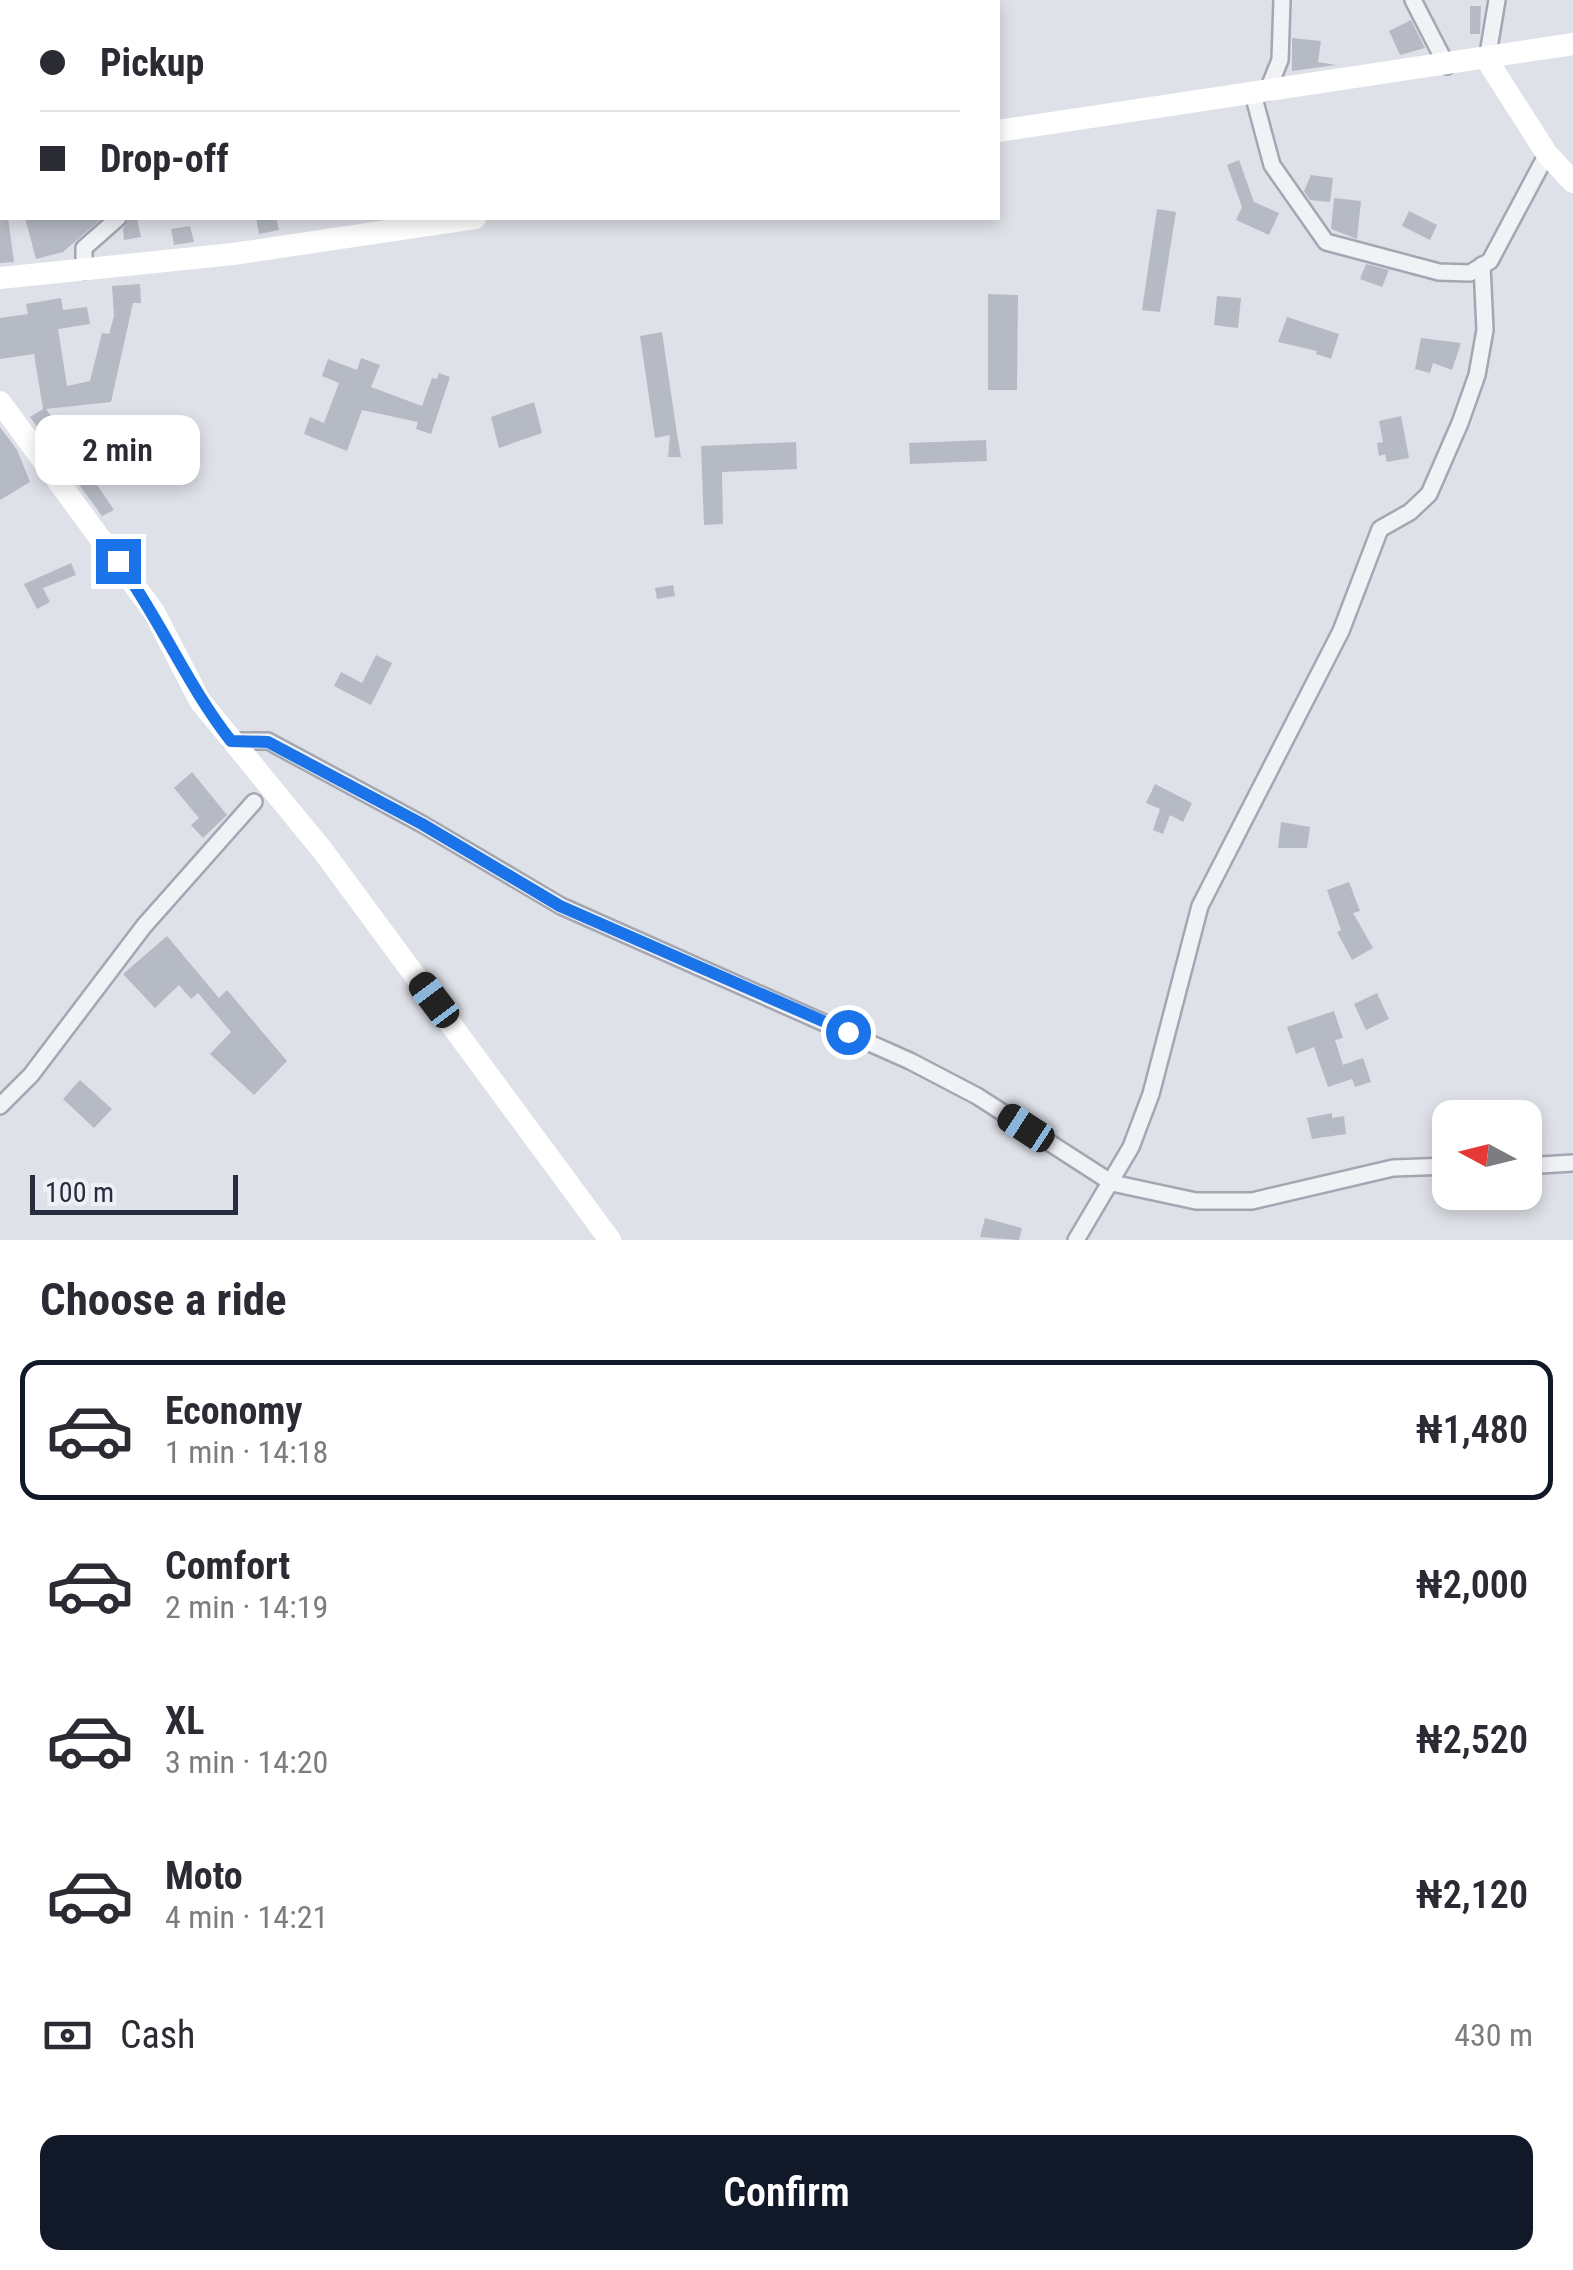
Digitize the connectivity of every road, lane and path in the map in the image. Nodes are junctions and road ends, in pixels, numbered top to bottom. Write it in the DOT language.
graph roads {
  1 [pos="1282,0"];
  2 [pos="1413,0"];
  3 [pos="1497,0"];
  4 [pos="1573,44"];
  5 [pos="1487,60"];
  6 [pos="1447,66"];
  7 [pos="1260,93"];
  8 [pos="1000,131"];
  9 [pos="1546,154"];
  10 [pos="1573,182"];
  11 [pos="116,220"];
  12 [pos="460,220"];
  13 [pos="1482,266"];
  14 [pos="84,271"];
  15 [pos="0,278"];
  16 [pos="0,402"];
  17 [pos="231,741"];
  18 [pos="254,802"];
  19 [pos="0,1106"];
  20 [pos="1573,1163"];
  21 [pos="1542,1165"];
  22 [pos="1432,1167"];
  23 [pos="1109,1182"];
  24 [pos="1087,1222"];
  25 [pos="610,1240"];
  26 [pos="1076,1240"];
  27 [pos="1088,1240"];
  1 -- 7 [label="street"];
  2 -- 6 [label="street"];
  3 -- 5 [label="street"];
  4 -- 5 [label="street"];
  5 -- 6 [label="street"];
  5 -- 9 [label="street"];
  6 -- 7 [label="street"];
  7 -- 8 [label="street"];
  7 -- 13 [label="street"];
  9 -- 10 [label="street"];
  9 -- 13 [label="street"];
  11 -- 14 [label="street"];
  12 -- 14 [label="street"];
  13 -- 23 [label="street"];
  14 -- 15 [label="street"];
  16 -- 17 [label="street"];
  17 -- 23 [label="street"];
  17 -- 25 [label="street"];
  18 -- 19 [label="street"];
  20 -- 21 [label="street"];
  22 -- 23 [label="street"];
  23 -- 24 [label="street"];
  24 -- 26 [label="street"];
  24 -- 27 [label="street"];
}
